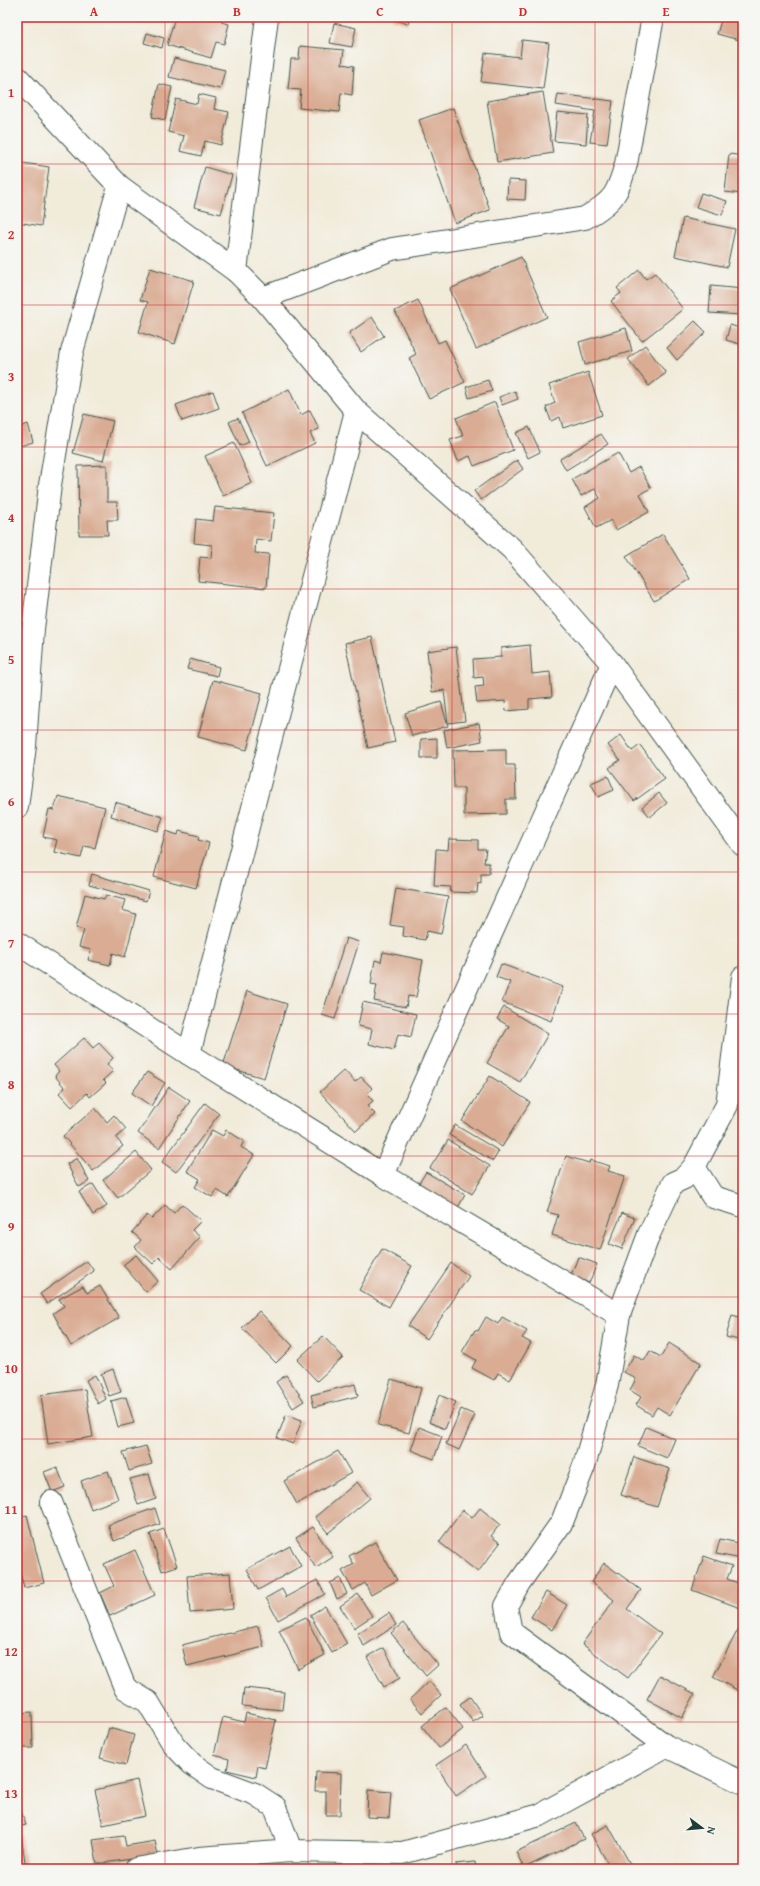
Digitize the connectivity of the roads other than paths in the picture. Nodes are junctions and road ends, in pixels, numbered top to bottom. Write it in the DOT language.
graph roads {
  1 [pos="267,17"];
  2 [pos="653,17"];
  3 [pos="17,77"];
  4 [pos="119,186"];
  5 [pos="236,271"];
  6 [pos="263,298"];
  7 [pos="356,411"];
  8 [pos="612,664"];
  9 [pos="17,807"];
  10 [pos="743,845"];
  11 [pos="17,942"];
  12 [pos="743,978"];
  13 [pos="189,1054"];
  14 [pos="694,1167"];
  15 [pos="383,1175"];
  16 [pos="743,1206"];
  17 [pos="619,1315"];
  18 [pos="51,1502"];
  19 [pos="666,1746"];
  20 [pos="743,1783"];
  21 [pos="292,1851"];
  22 [pos="136,1869"];
  1 -- 5 [label="street"];
  2 -- 6 [label="street"];
  3 -- 4 [label="street"];
  4 -- 5 [label="street"];
  4 -- 9 [label="street"];
  5 -- 6 [label="street"];
  6 -- 7 [label="street"];
  7 -- 8 [label="street"];
  7 -- 13 [label="street"];
  8 -- 10 [label="street"];
  8 -- 15 [label="street"];
  11 -- 13 [label="street"];
  12 -- 14 [label="street"];
  13 -- 15 [label="street"];
  14 -- 16 [label="street"];
  14 -- 17 [label="street"];
  15 -- 17 [label="street"];
  17 -- 19 [label="street"];
  18 -- 21 [label="street"];
  19 -- 20 [label="street"];
  19 -- 21 [label="street"];
  21 -- 22 [label="street"];
}
